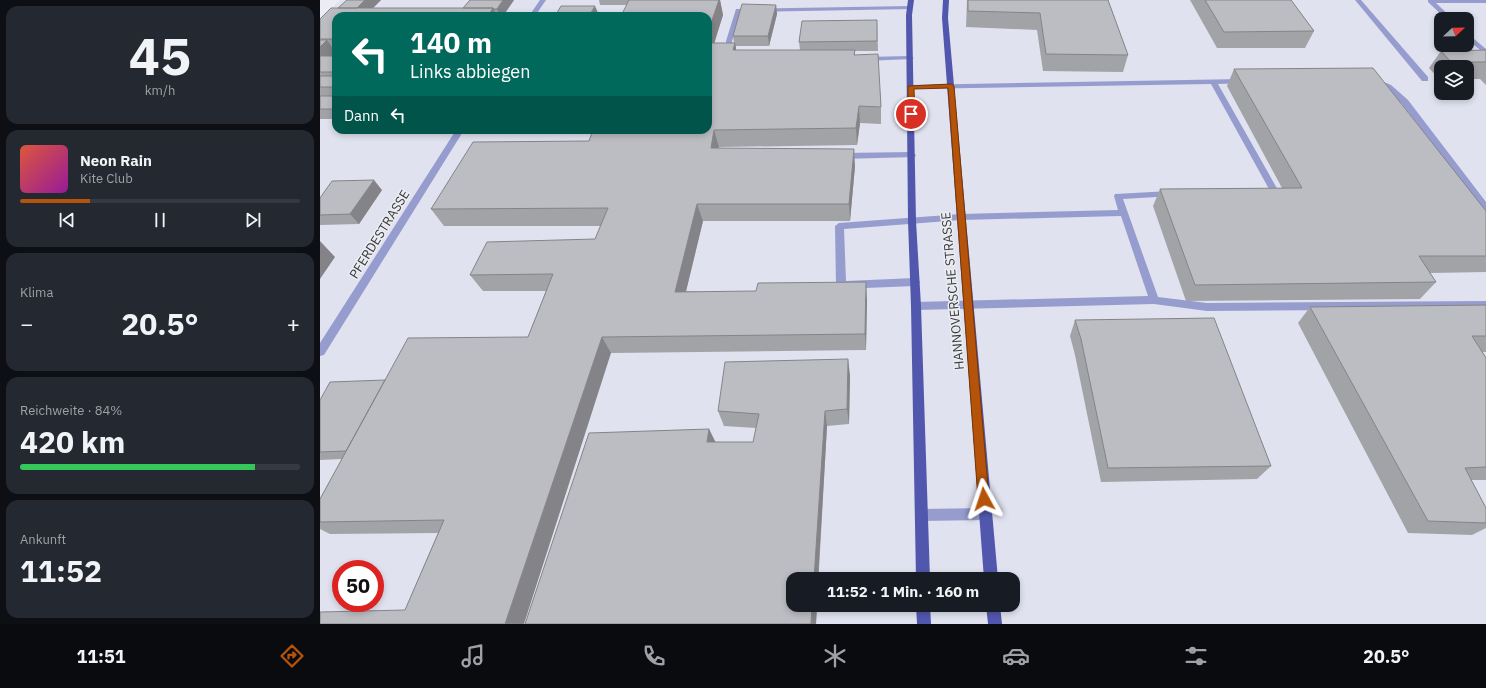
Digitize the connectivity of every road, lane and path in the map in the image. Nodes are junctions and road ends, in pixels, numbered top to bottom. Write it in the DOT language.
graph roads {
  1 [pos="543,0"];
  2 [pos="911,0"];
  3 [pos="946,0"];
  4 [pos="1358,0"];
  5 [pos="1486,1"];
  6 [pos="910,8"];
  7 [pos="535,12"];
  8 [pos="1443,12"];
  9 [pos="1474,42"];
  10 [pos="1486,53"];
  11 [pos="737,56"];
  12 [pos="910,58"];
  13 [pos="857,60"];
  14 [pos="1368,79"];
  15 [pos="1425,79"];
  16 [pos="1253,81"];
  17 [pos="1213,82"];
  18 [pos="951,86"];
  19 [pos="911,87"];
  20 [pos="457,134"];
  21 [pos="912,155"];
  22 [pos="834,156"];
  23 [pos="1260,192"];
  24 [pos="1178,194"];
  25 [pos="1486,208"];
  26 [pos="1124,213"];
  27 [pos="961,217"];
  28 [pos="912,221"];
  29 [pos="915,282"];
  30 [pos="1154,300"];
  31 [pos="968,305"];
  32 [pos="1486,305"];
  33 [pos="916,306"];
  34 [pos="320,352"];
  35 [pos="985,514"];
  36 [pos="921,516"];
  37 [pos="923,572"];
  38 [pos="990,572"];
  39 [pos="923,612"];
  40 [pos="994,612"];
  41 [pos="924,624"];
  42 [pos="995,624"];
  1 -- 7 [label="street"];
  2 -- 6 [label="main road"];
  3 -- 18 [label="main road, HANNOVERSCHE STRASSE"];
  4 -- 15 [label="street"];
  5 -- 8 [label="street"];
  6 -- 11 [label="street"];
  6 -- 12 [label="main road"];
  9 -- 10 [label="street"];
  12 -- 13 [label="street"];
  12 -- 19 [label="main road"];
  14 -- 25 [label="street"];
  16 -- 17 [label="street"];
  17 -- 18 [label="street"];
  17 -- 23 [label="street"];
  18 -- 19 [label="street"];
  18 -- 27 [label="main road, HANNOVERSCHE STRASSE"];
  19 -- 21 [label="main road"];
  20 -- 34 [label="street, PFERDESTRASSE"];
  21 -- 22 [label="street"];
  21 -- 28 [label="main road"];
  24 -- 26 [label="street"];
  26 -- 27 [label="street"];
  26 -- 30 [label="street"];
  27 -- 28 [label="street"];
  27 -- 31 [label="main road, HANNOVERSCHE STRASSE"];
  28 -- 29 [label="main road"];
  28 -- 29 [label="street"];
  29 -- 33 [label="main road"];
  30 -- 31 [label="street"];
  30 -- 32 [label="street"];
  31 -- 33 [label="street"];
  31 -- 35 [label="main road, HANNOVERSCHE STRASSE"];
  33 -- 36 [label="main road"];
  35 -- 36 [label="street"];
  35 -- 38 [label="main road, HANNOVERSCHE STRASSE"];
  36 -- 37 [label="main road"];
  39 -- 41 [label="main road"];
  40 -- 42 [label="main road"];
}
